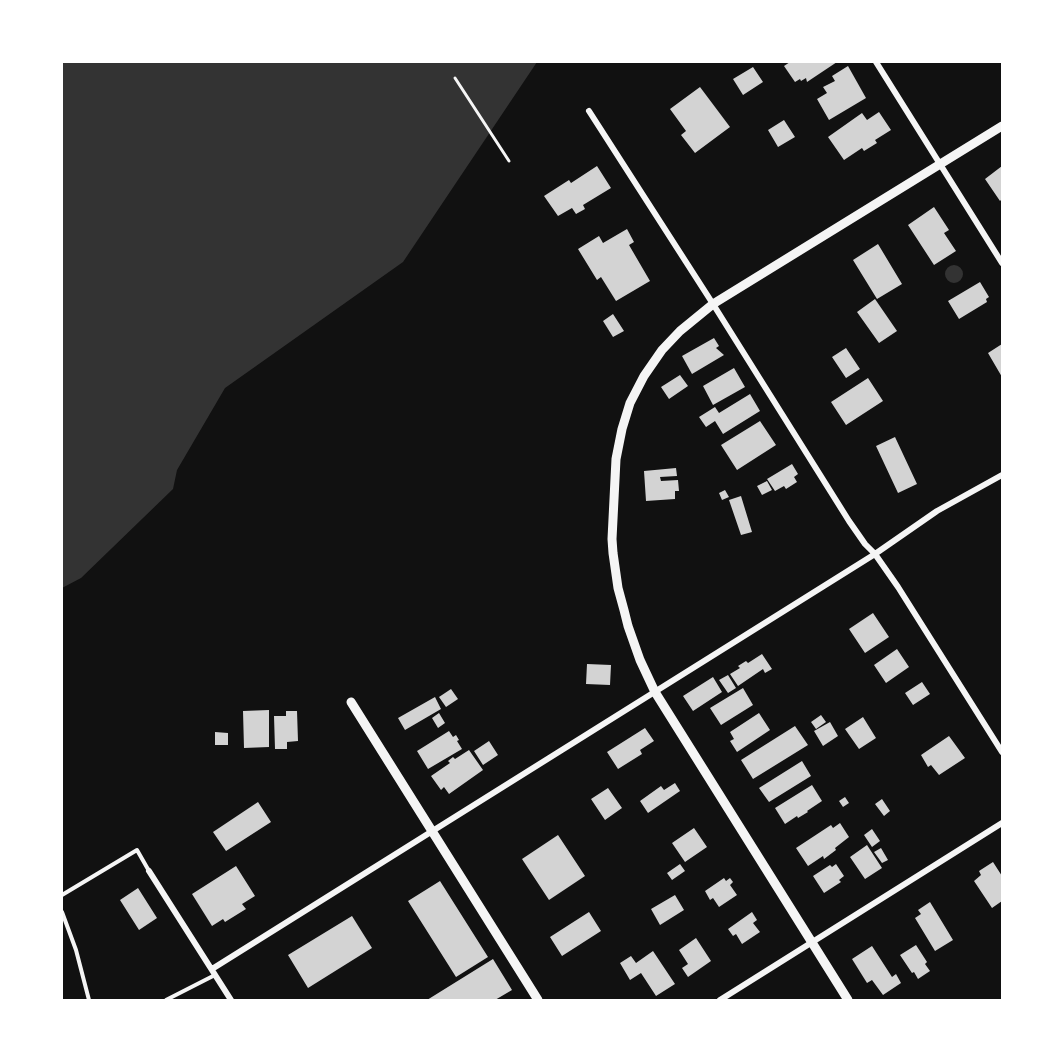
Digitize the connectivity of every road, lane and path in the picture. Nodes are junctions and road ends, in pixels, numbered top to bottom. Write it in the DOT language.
graph roads {
  1 [pos="876,62"];
  2 [pos="455,78"];
  3 [pos="589,111"];
  4 [pos="1002,126"];
  5 [pos="509,161"];
  6 [pos="940,165"];
  7 [pos="1002,263"];
  8 [pos="713,304"];
  9 [pos="1002,475"];
  10 [pos="875,554"];
  11 [pos="655,692"];
  12 [pos="351,702"];
  13 [pos="1002,752"];
  14 [pos="1002,823"];
  15 [pos="432,831"];
  16 [pos="149,871"];
  17 [pos="62,895"];
  18 [pos="62,912"];
  19 [pos="812,944"];
  20 [pos="214,972"];
  21 [pos="89,1000"];
  22 [pos="166,1000"];
  23 [pos="231,1000"];
  24 [pos="538,1000"];
  25 [pos="720,1000"];
  26 [pos="848,1000"];
  1 -- 6 [label="street"];
  2 -- 5 [label="path"];
  3 -- 8 [label="street"];
  4 -- 6 [label="street"];
  6 -- 7 [label="street"];
  6 -- 8 [label="street"];
  8 -- 10 [label="street"];
  8 -- 11 [label="street"];
  9 -- 10 [label="street"];
  10 -- 11 [label="street"];
  10 -- 13 [label="street"];
  11 -- 15 [label="street"];
  11 -- 19 [label="street"];
  12 -- 15 [label="street"];
  14 -- 19 [label="street"];
  15 -- 20 [label="street"];
  15 -- 24 [label="street"];
  16 -- 17 [label="lane"];
  16 -- 20 [label="street"];
  18 -- 21 [label="lane"];
  19 -- 25 [label="street"];
  19 -- 26 [label="street"];
  20 -- 22 [label="lane"];
  20 -- 23 [label="street"];
}
